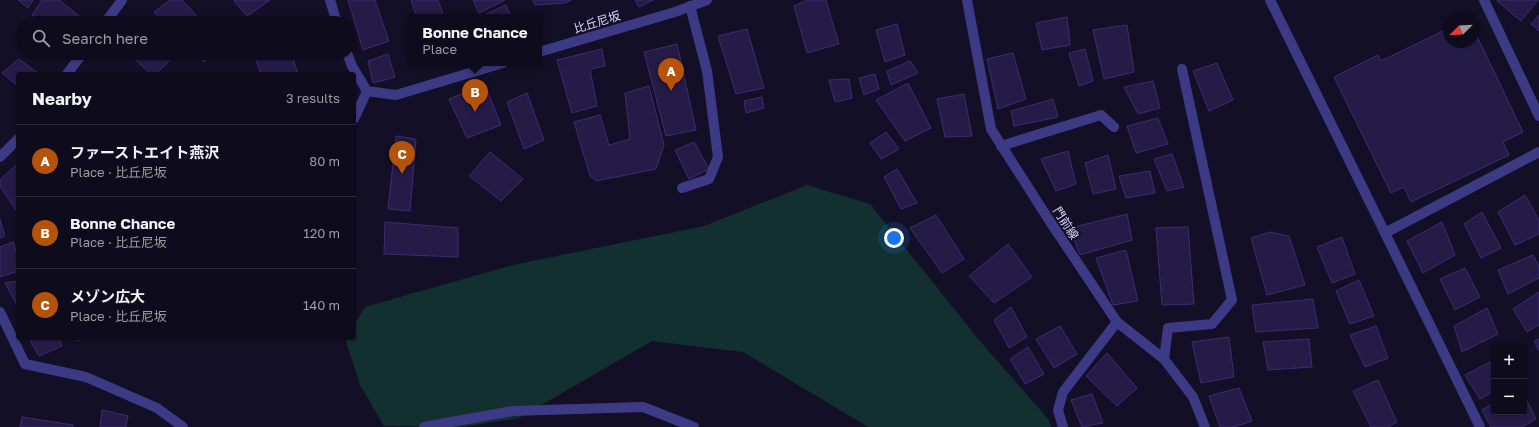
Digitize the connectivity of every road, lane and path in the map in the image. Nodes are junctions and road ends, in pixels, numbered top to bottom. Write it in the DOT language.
graph roads {
  1 [pos="122,0"];
  2 [pos="330,0"];
  3 [pos="707,0"];
  4 [pos="967,0"];
  5 [pos="1270,0"];
  6 [pos="1484,0"];
  7 [pos="690,6"];
  8 [pos="110,16"];
  9 [pos="335,16"];
  10 [pos="542,51"];
  11 [pos="78,60"];
  12 [pos="350,60"];
  13 [pos="493,66"];
  14 [pos="1182,69"];
  15 [pos="69,72"];
  16 [pos="356,72"];
  17 [pos="356,72"];
  18 [pos="367,90"];
  19 [pos="356,115"];
  20 [pos="1539,116"];
  21 [pos="1114,127"];
  22 [pos="16,141"];
  23 [pos="1001,146"];
  24 [pos="1539,152"];
  25 [pos="0,157"];
  26 [pos="682,188"];
  27 [pos="1385,233"];
  28 [pos="0,312"];
  29 [pos="1117,322"];
  30 [pos="1164,359"];
  31 [pos="183,427"];
  32 [pos="424,427"];
  33 [pos="694,427"];
  34 [pos="1063,427"];
  35 [pos="1206,427"];
  36 [pos="1480,427"];
  1 -- 8 [label="street"];
  2 -- 9 [label="street"];
  3 -- 7 [label="street, 比丘尼坂"];
  4 -- 23 [label="street, 門前線"];
  5 -- 27 [label="street"];
  6 -- 20 [label="street"];
  7 -- 10 [label="street, 比丘尼坂"];
  7 -- 26 [label="street"];
  11 -- 15 [label="street"];
  12 -- 16 [label="street"];
  13 -- 18 [label="street"];
  14 -- 30 [label="street"];
  17 -- 18 [label="street"];
  18 -- 19 [label="street"];
  21 -- 23 [label="street"];
  22 -- 25 [label="street"];
  23 -- 29 [label="street, 門前線"];
  24 -- 27 [label="street"];
  27 -- 36 [label="street"];
  28 -- 31 [label="street"];
  29 -- 30 [label="street, 門前線"];
  29 -- 34 [label="street"];
  30 -- 35 [label="street, 門前線"];
  32 -- 33 [label="street"];
}
